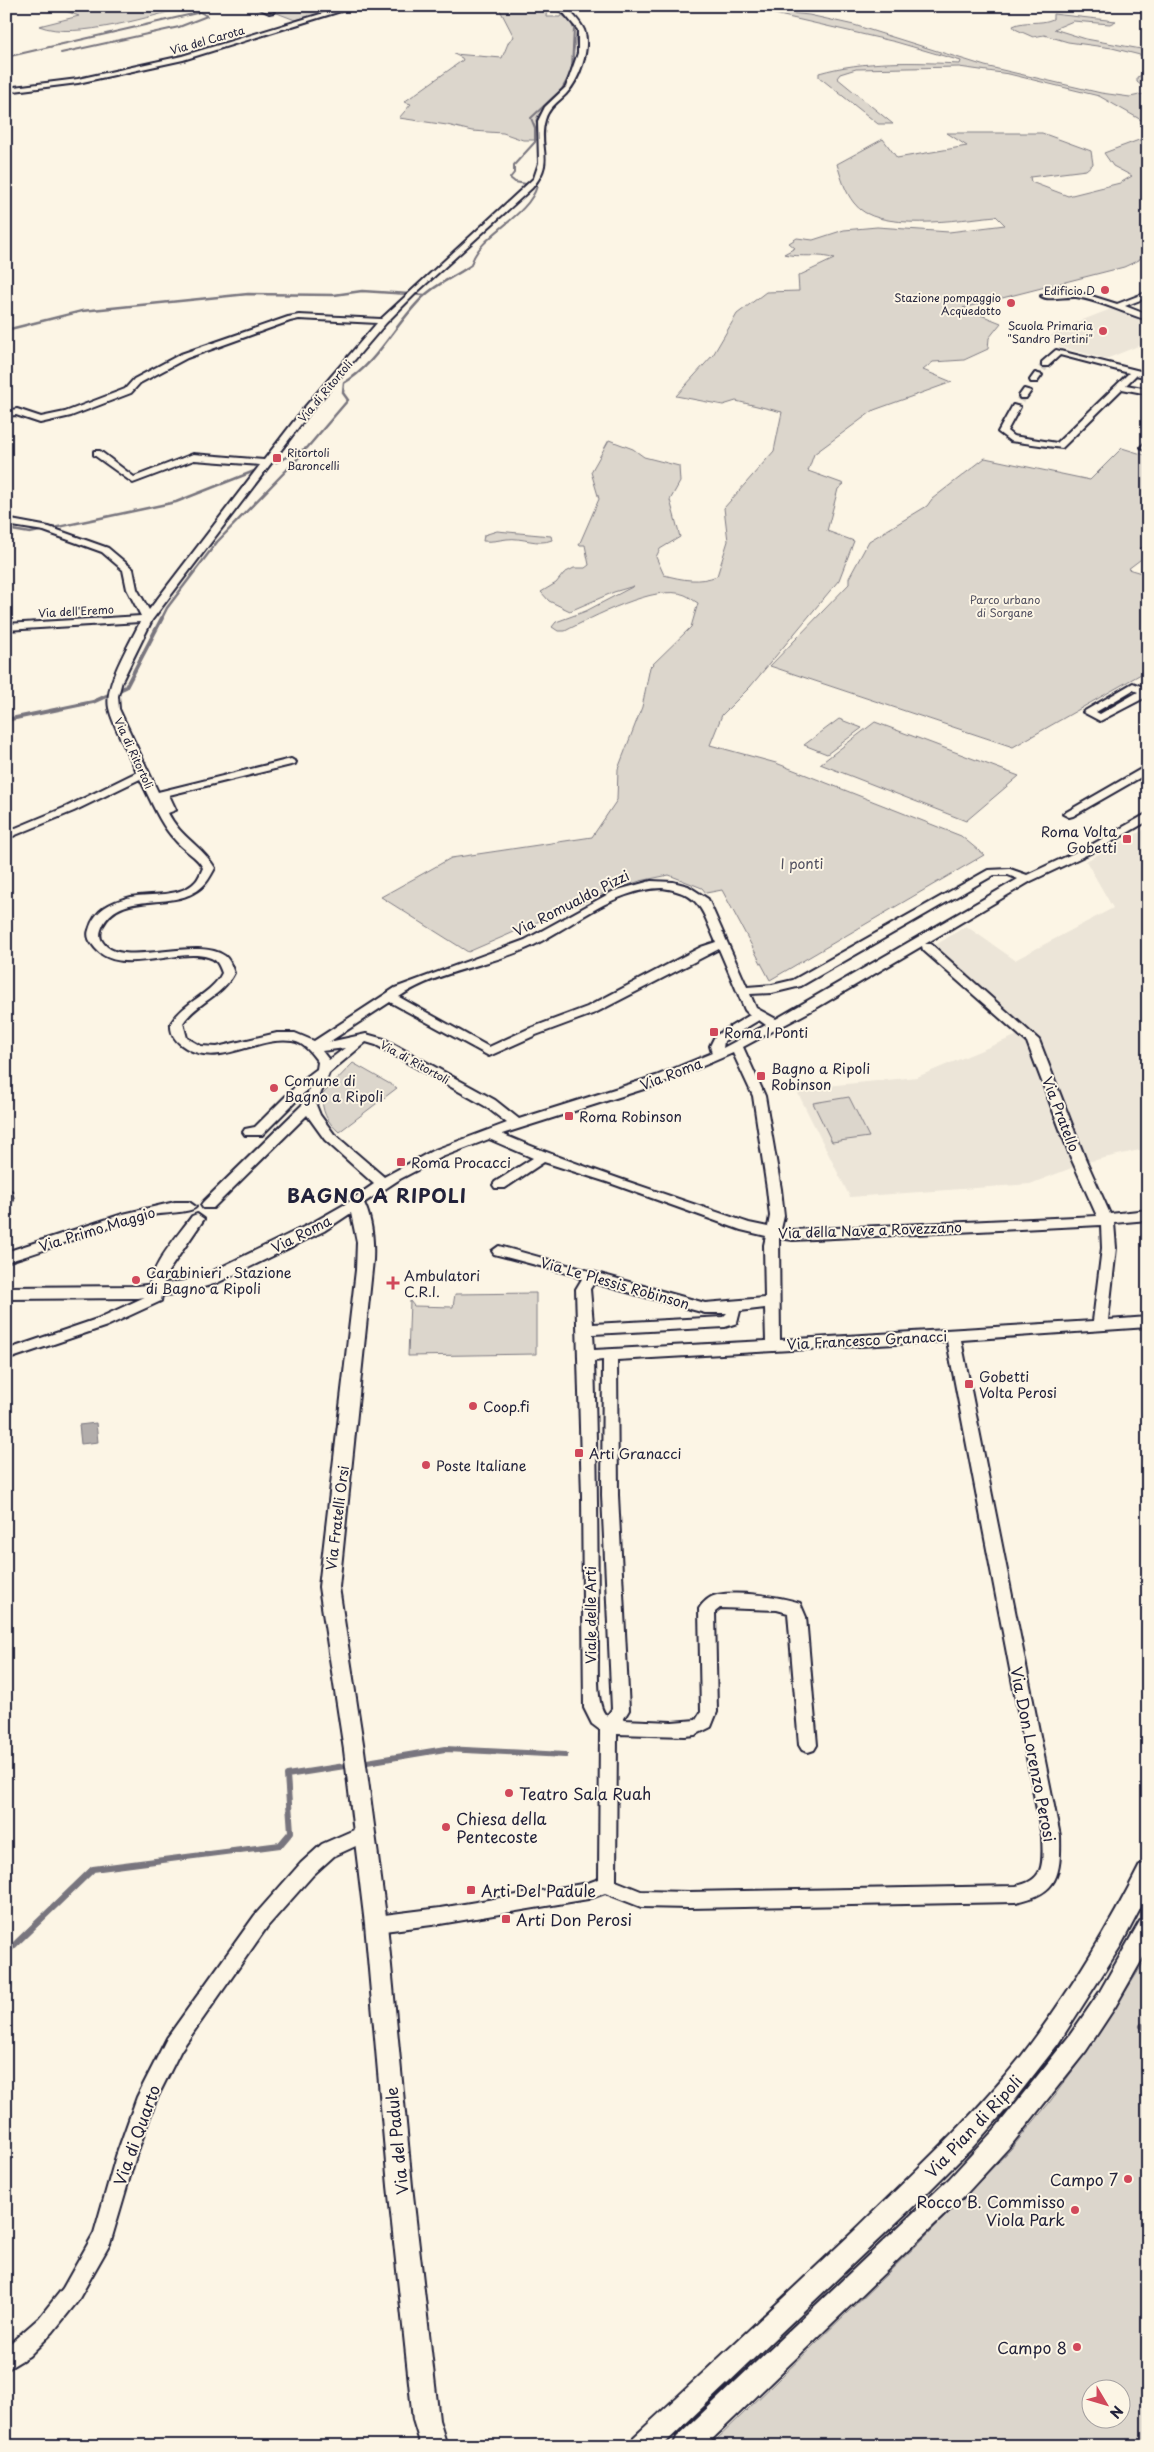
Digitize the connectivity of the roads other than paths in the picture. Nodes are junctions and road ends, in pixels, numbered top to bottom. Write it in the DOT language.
graph roads {
  1 [pos="258,6"];
  2 [pos="354,6"];
  3 [pos="561,6"];
  4 [pos="271,12"];
  5 [pos="64,83"];
  6 [pos="6,90"];
  7 [pos="6,98"];
  8 [pos="1148,294"];
  9 [pos="1046,296"];
  10 [pos="1116,306"];
  11 [pos="1148,318"];
  12 [pos="383,321"];
  13 [pos="1134,372"];
  14 [pos="1148,376"];
  15 [pos="1120,386"];
  16 [pos="1148,392"];
  17 [pos="6,414"];
  18 [pos="1148,443"];
  19 [pos="1148,450"];
  20 [pos="97,453"];
  21 [pos="268,463"];
  22 [pos="6,522"];
  23 [pos="147,619"];
  24 [pos="6,627"];
  25 [pos="1147,693"];
  26 [pos="1100,718"];
  27 [pos="291,762"];
  28 [pos="1148,768"];
  29 [pos="141,770"];
  30 [pos="1069,814"];
  31 [pos="1148,816"];
  32 [pos="168,822"];
  33 [pos="6,836"];
  34 [pos="1027,879"];
  35 [pos="723,944"];
  36 [pos="927,947"];
  37 [pos="744,991"];
  38 [pos="390,997"];
  39 [pos="759,1015"];
  40 [pos="776,1025"];
  41 [pos="366,1038"];
  42 [pos="736,1045"];
  43 [pos="312,1047"];
  44 [pos="719,1055"];
  45 [pos="324,1071"];
  46 [pos="310,1105"];
  47 [pos="517,1124"];
  48 [pos="250,1132"];
  49 [pos="488,1134"];
  50 [pos="543,1157"];
  51 [pos="383,1184"];
  52 [pos="500,1185"];
  53 [pos="6,1194"];
  54 [pos="6,1200"];
  55 [pos="356,1203"];
  56 [pos="208,1205"];
  57 [pos="188,1207"];
  58 [pos="1148,1215"];
  59 [pos="198,1219"];
  60 [pos="1105,1219"];
  61 [pos="774,1233"];
  62 [pos="499,1252"];
  63 [pos="6,1257"];
  64 [pos="590,1277"];
  65 [pos="157,1290"];
  66 [pos="6,1293"];
  67 [pos="771,1302"];
  68 [pos="732,1307"];
  69 [pos="1148,1322"];
  70 [pos="1100,1324"];
  71 [pos="586,1329"];
  72 [pos="953,1335"];
  73 [pos="773,1345"];
  74 [pos="6,1355"];
  75 [pos="610,1355"];
  76 [pos="586,1356"];
  77 [pos="610,1495"];
  78 [pos="590,1496"];
  79 [pos="609,1727"];
  80 [pos="808,1745"];
  81 [pos="363,1834"];
  82 [pos="1148,1872"];
  83 [pos="605,1885"];
  84 [pos="376,1924"];
  85 [pos="1148,1928"];
  86 [pos="6,2360"];
  87 [pos="693,2442"];
  88 [pos="434,2446"];
  89 [pos="643,2446"];
  1 -- 4 [label="street"];
  2 -- 5 [label="street, Via del Carota"];
  3 -- 12 [label="street, Via di Ritortoli"];
  5 -- 6 [label="street, Via del Carota"];
  5 -- 7 [label="street, Via del Carota"];
  8 -- 10 [label="street"];
  9 -- 10 [label="street"];
  10 -- 11 [label="street"];
  12 -- 17 [label="street"];
  12 -- 21 [label="street, Via di Ritortoli"];
  13 -- 14 [label="street"];
  13 -- 15 [label="street"];
  13 -- 15 [label="street"];
  15 -- 16 [label="street"];
  18 -- 19 [label="street"];
  20 -- 21 [label="street"];
  21 -- 23 [label="street, Via di Ritortoli"];
  22 -- 23 [label="street"];
  23 -- 24 [label="street, Via dell'Eremo"];
  23 -- 29 [label="street, Via di Ritortoli"];
  25 -- 26 [label="street"];
  27 -- 32 [label="street"];
  28 -- 30 [label="street"];
  29 -- 32 [label="street, Via di Ritortoli"];
  29 -- 33 [label="street"];
  31 -- 34 [label="street, Via Roma"];
  32 -- 43 [label="street, Via di Ritortoli"];
  34 -- 37 [label="street"];
  34 -- 40 [label="street, Via Roma"];
  35 -- 37 [label="street, Via Romualdo Pizzi"];
  35 -- 38 [label="street"];
  35 -- 38 [label="street, Via Romualdo Pizzi"];
  36 -- 60 [label="street, Via Pratello"];
  37 -- 39 [label="street, Via Romualdo Pizzi"];
  38 -- 43 [label="street, Via Romualdo Pizzi"];
  39 -- 40 [label="street"];
  39 -- 44 [label="street, Via Roma"];
  40 -- 42 [label="street, Via Roma"];
  41 -- 43 [label="street, Via di Ritortoli"];
  41 -- 45 [label="street"];
  41 -- 47 [label="street, Via di Ritortoli"];
  42 -- 44 [label="street, Via Roma"];
  42 -- 61 [label="street"];
  43 -- 45 [label="street"];
  44 -- 47 [label="street, Via Roma"];
  45 -- 46 [label="street"];
  45 -- 48 [label="street"];
  46 -- 51 [label="street"];
  46 -- 56 [label="street"];
  47 -- 49 [label="street, Via Roma"];
  49 -- 50 [label="street, Via della Nave a Rovezzano"];
  49 -- 51 [label="street, Via Roma"];
  50 -- 52 [label="street"];
  50 -- 61 [label="street, Via della Nave a Rovezzano"];
  51 -- 55 [label="street, Via Roma"];
  53 -- 54 [label="street"];
  55 -- 65 [label="main road, Via Roma"];
  55 -- 81 [label="main road, Via Fratelli Orsi"];
  56 -- 57 [label="street, Via Primo Maggio"];
  56 -- 59 [label="street"];
  57 -- 59 [label="street"];
  57 -- 63 [label="street, Via Primo Maggio"];
  58 -- 60 [label="street, Via della Nave a Rovezzano"];
  59 -- 65 [label="street"];
  60 -- 61 [label="street, Via della Nave a Rovezzano"];
  60 -- 70 [label="street, Via Pratello"];
  61 -- 67 [label="street"];
  62 -- 64 [label="street, Via Le Plessis Robinson"];
  64 -- 68 [label="street, Via Le Plessis Robinson"];
  64 -- 71 [label="street, Viale delle Arti"];
  65 -- 66 [label="main road, Via Roma"];
  65 -- 74 [label="street"];
  67 -- 68 [label="street, Via Le Plessis Robinson"];
  67 -- 73 [label="street"];
  68 -- 71 [label="street, Via Le Plessis Robinson"];
  69 -- 70 [label="street, Via Francesco Granacci"];
  70 -- 72 [label="street, Via Francesco Granacci"];
  71 -- 76 [label="street, Viale delle Arti"];
  72 -- 73 [label="street, Via Francesco Granacci"];
  72 -- 83 [label="street, Via Don Lorenzo Perosi"];
  73 -- 75 [label="street, Via Francesco Granacci"];
  75 -- 76 [label="street, Via Francesco Granacci"];
  75 -- 77 [label="street, Viale delle Arti"];
  76 -- 78 [label="street, Viale delle Arti"];
  77 -- 78 [label="street"];
  77 -- 79 [label="street, Viale delle Arti"];
  78 -- 79 [label="street, Viale delle Arti"];
  79 -- 80 [label="street"];
  79 -- 83 [label="street, Viale delle Arti"];
  81 -- 84 [label="main road, Via del Padule"];
  81 -- 86 [label="street, Via di Quarto"];
  82 -- 89 [label="main road, Via Pian di Ripoli"];
  83 -- 84 [label="street"];
  84 -- 88 [label="main road, Via del Padule"];
  85 -- 87 [label="main road, Via Pian di Ripoli"];
}
